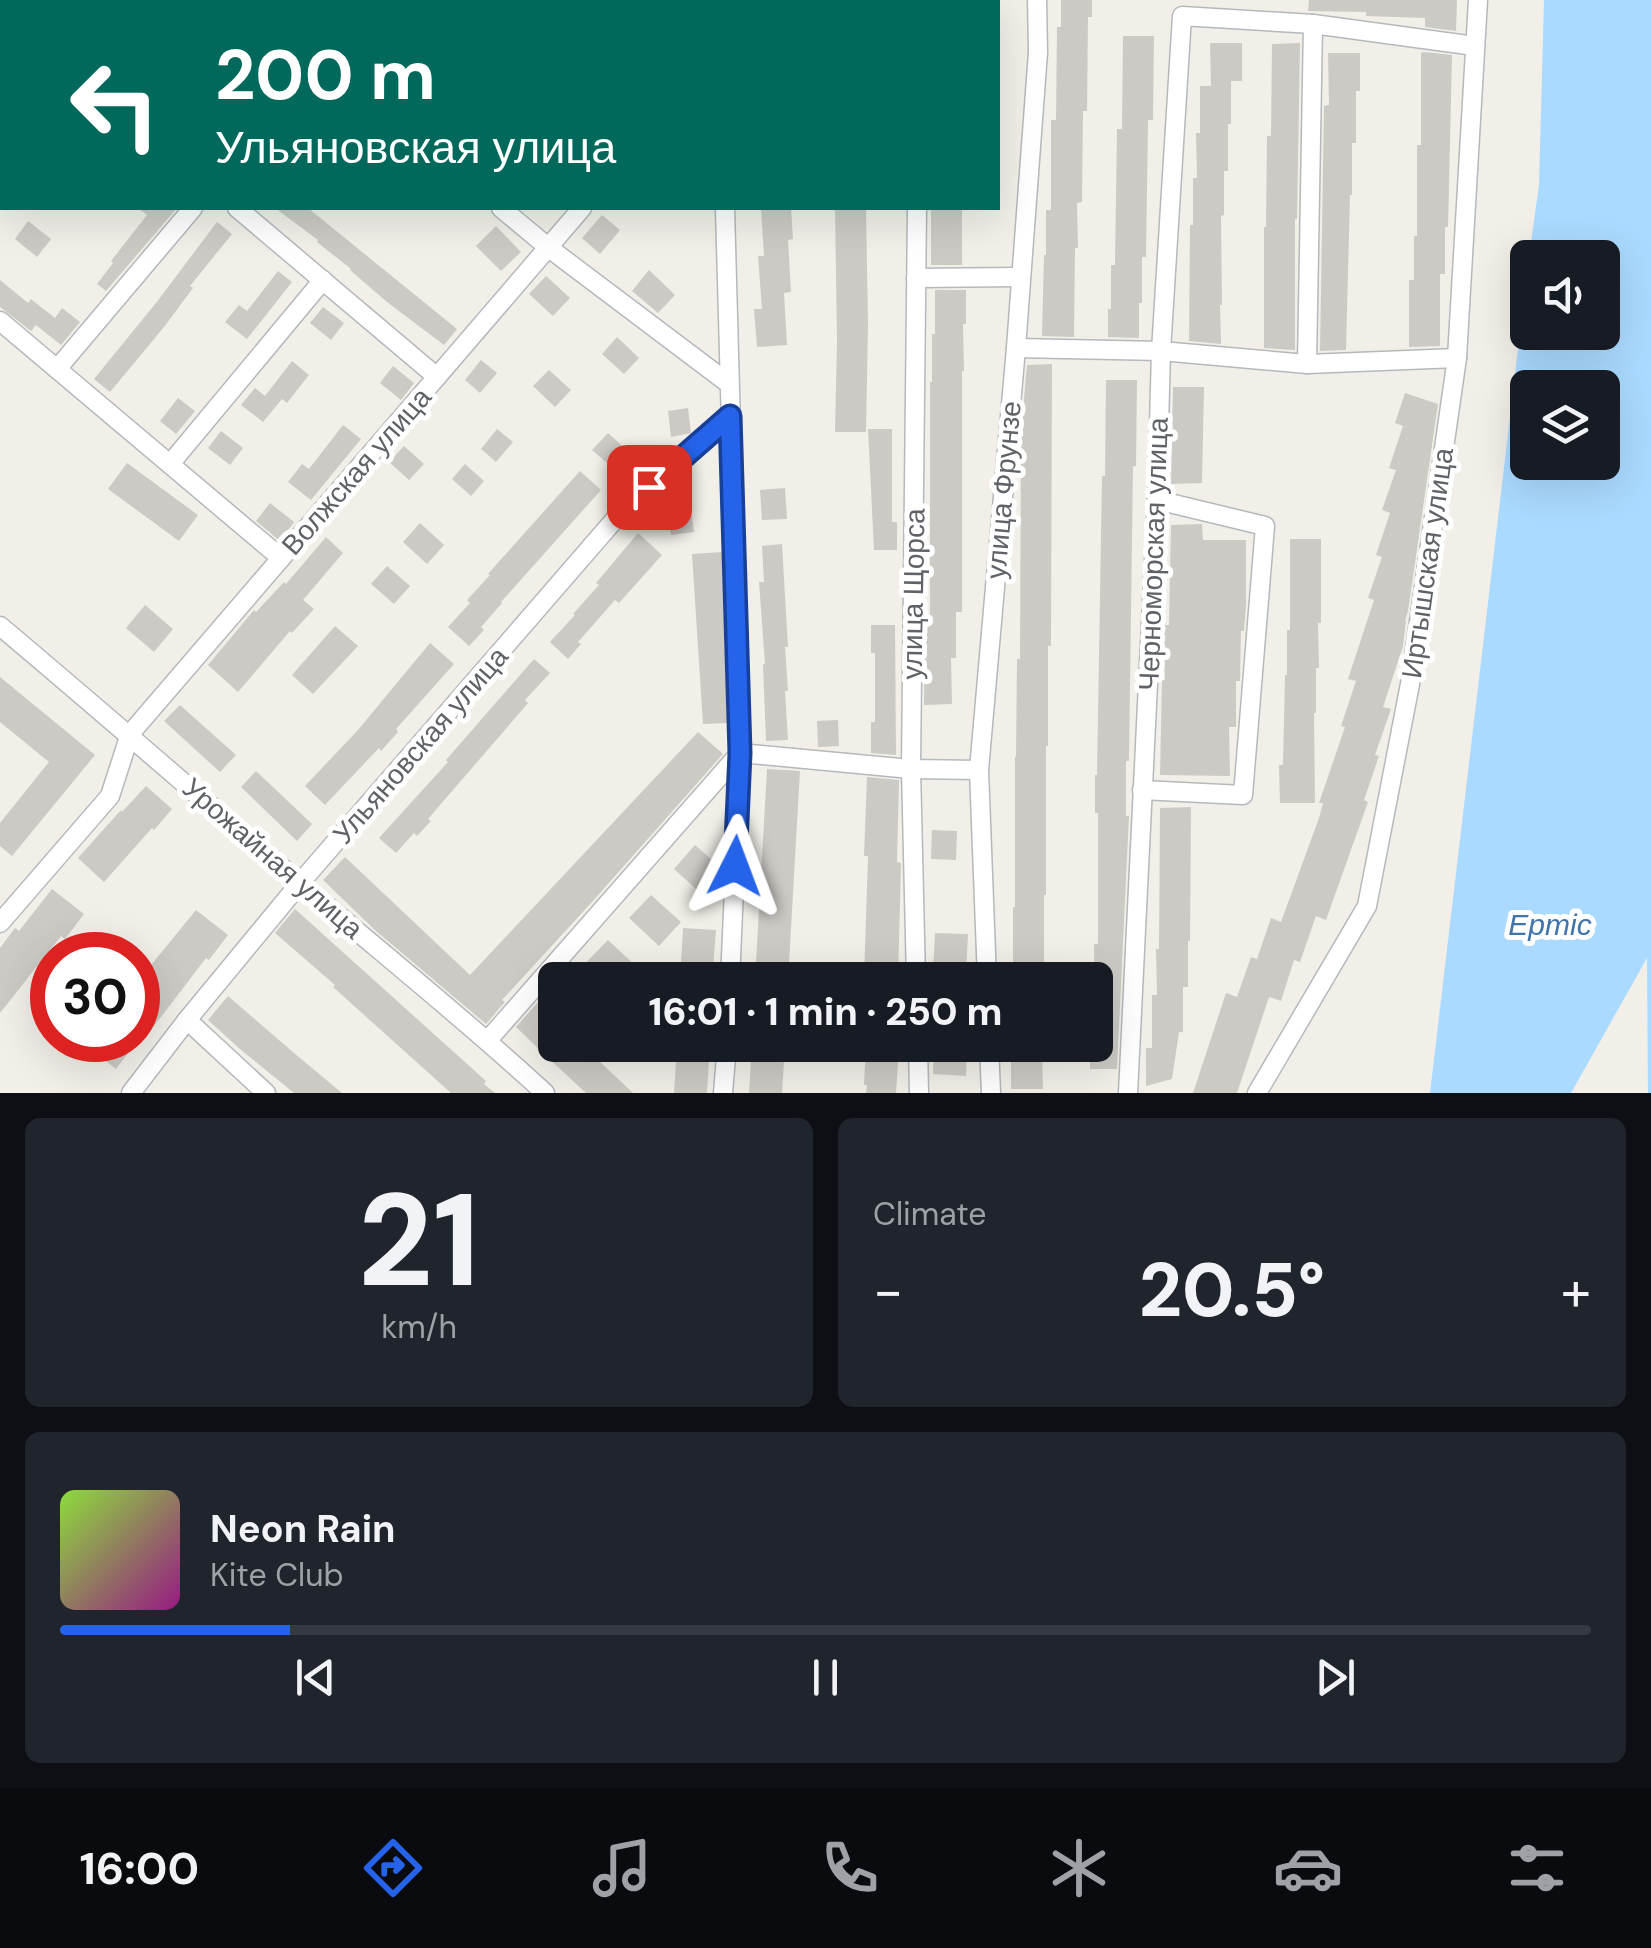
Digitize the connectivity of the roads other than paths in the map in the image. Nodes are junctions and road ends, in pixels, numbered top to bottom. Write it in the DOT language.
graph roads {
  1 [pos="1037,0"];
  2 [pos="1478,0"];
  3 [pos="1313,24"];
  4 [pos="1475,46"];
  5 [pos="191,210"];
  6 [pos="239,210"];
  7 [pos="503,210"];
  8 [pos="580,210"];
  9 [pos="726,210"];
  10 [pos="916,210"];
  11 [pos="549,248"];
  12 [pos="1020,276"];
  13 [pos="916,278"];
  14 [pos="323,280"];
  15 [pos="0,321"];
  16 [pos="1016,348"];
  17 [pos="1160,351"];
  18 [pos="1457,358"];
  19 [pos="1307,364"];
  20 [pos="57,369"];
  21 [pos="437,377"];
  22 [pos="728,383"];
  23 [pos="730,416"];
  24 [pos="170,464"];
  25 [pos="1157,500"];
  26 [pos="281,558"];
  27 [pos="0,626"];
  28 [pos="130,734"];
  29 [pos="740,753"];
  30 [pos="911,769"];
  31 [pos="979,770"];
  32 [pos="1142,790"];
  33 [pos="300,884"];
  34 [pos="0,923"];
  35 [pos="731,962"];
  36 [pos="916,962"];
  37 [pos="986,962"];
  38 [pos="187,1020"];
  39 [pos="488,1040"];
  40 [pos="726,1062"];
  41 [pos="918,1062"];
  42 [pos="990,1062"];
  43 [pos="131,1093"];
  44 [pos="266,1093"];
  45 [pos="544,1093"];
  46 [pos="723,1093"];
  47 [pos="919,1093"];
  48 [pos="991,1093"];
  49 [pos="1128,1093"];
  50 [pos="1257,1093"];
  1 -- 12 [label="street, улица Фрунзе"];
  2 -- 4 [label="street, Иртышская улица"];
  3 -- 4 [label="street"];
  3 -- 17 [label="street, Черноморская улица"];
  3 -- 19 [label="street"];
  4 -- 18 [label="street, Иртышская улица"];
  5 -- 20 [label="street"];
  6 -- 14 [label="street"];
  7 -- 11 [label="street"];
  8 -- 11 [label="street, Волжская улица"];
  9 -- 22 [label="street"];
  10 -- 13 [label="street, улица Щорса"];
  11 -- 21 [label="street, Волжская улица"];
  11 -- 22 [label="street"];
  12 -- 13 [label="street"];
  12 -- 16 [label="street, улица Фрунзе"];
  13 -- 30 [label="street, улица Щорса"];
  14 -- 21 [label="street"];
  14 -- 24 [label="street"];
  15 -- 20 [label="street"];
  16 -- 17 [label="street"];
  16 -- 31 [label="street, улица Фрунзе"];
  17 -- 19 [label="street"];
  17 -- 25 [label="street, Черноморская улица"];
  18 -- 19 [label="street"];
  18 -- 50 [label="street, Иртышская улица"];
  20 -- 24 [label="street"];
  21 -- 26 [label="street, Волжская улица"];
  22 -- 23 [label="street"];
  23 -- 29 [label="street"];
  23 -- 33 [label="street, Ульяновская улица"];
  24 -- 26 [label="street"];
  25 -- 32 [label="street, Черноморская улица"];
  25 -- 32 [label="street"];
  26 -- 28 [label="street, Волжская улица"];
  27 -- 28 [label="street, Урожайная улица"];
  28 -- 33 [label="street, Урожайная улица"];
  28 -- 34 [label="street"];
  29 -- 30 [label="street"];
  29 -- 35 [label="street"];
  29 -- 39 [label="street"];
  30 -- 31 [label="street"];
  30 -- 36 [label="street, улица Щорса"];
  31 -- 37 [label="street, улица Фрунзе"];
  32 -- 49 [label="street, Черноморская улица"];
  33 -- 38 [label="street, Ульяновская улица"];
  33 -- 39 [label="street, Урожайная улица"];
  38 -- 43 [label="street, Ульяновская улица"];
  38 -- 44 [label="street"];
  39 -- 45 [label="street, Урожайная улица"];
  40 -- 46 [label="street"];
  41 -- 47 [label="street"];
  42 -- 48 [label="street"];
}
